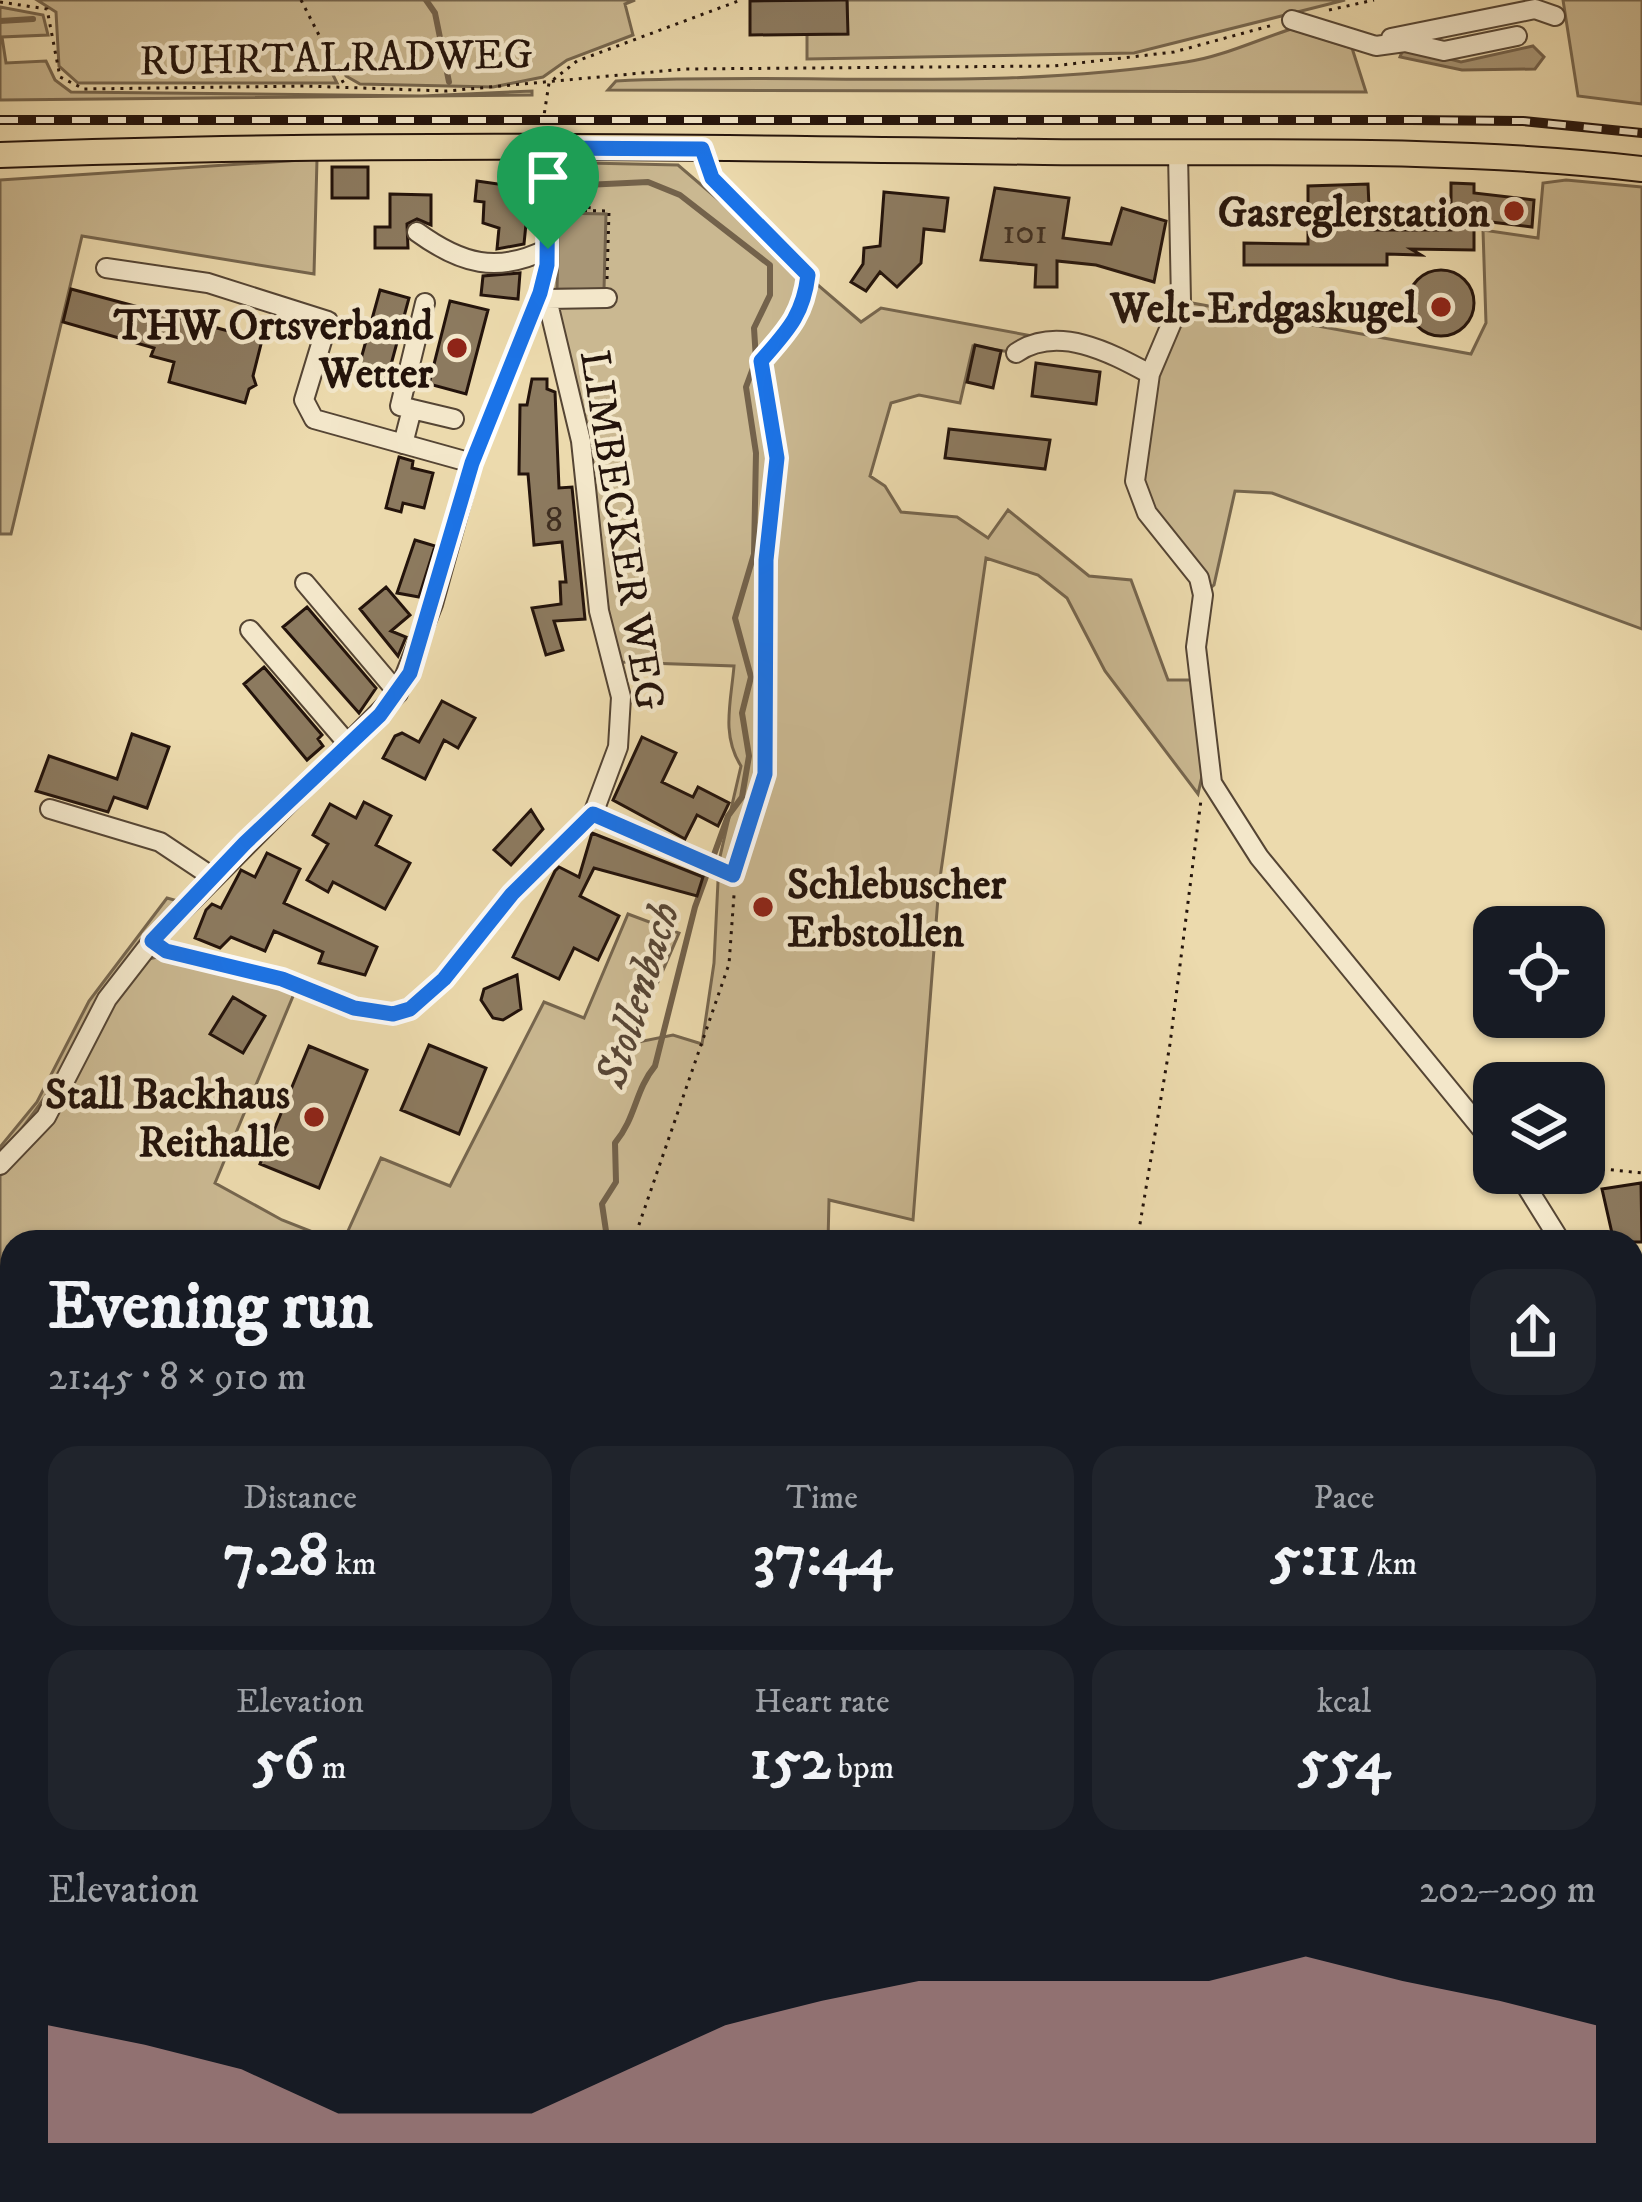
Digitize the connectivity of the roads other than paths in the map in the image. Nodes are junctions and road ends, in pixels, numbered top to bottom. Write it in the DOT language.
graph roads {
  1 [pos="1555,16"];
  2 [pos="1292,20"];
  3 [pos="1517,36"];
  4 [pos="1376,46"];
  5 [pos="548,148"];
  6 [pos="0,154"];
  7 [pos="1178,154"];
  8 [pos="1642,169"];
  9 [pos="417,232"];
  10 [pos="548,249"];
  11 [pos="106,268"];
  12 [pos="543,296"];
  13 [pos="607,298"];
  14 [pos="425,302"];
  15 [pos="1016,353"];
  16 [pos="1150,374"];
  17 [pos="412,409"];
  18 [pos="454,419"];
  19 [pos="403,444"];
  20 [pos="472,463"];
  21 [pos="304,584"];
  22 [pos="250,629"];
  23 [pos="398,693"];
  24 [pos="349,746"];
  25 [pos="50,809"];
  26 [pos="593,814"];
  27 [pos="718,867"];
  28 [pos="211,876"];
  29 [pos="152,941"];
  30 [pos="1473,1118"];
  31 [pos="0,1165"];
  32 [pos="1531,1194"];
  33 [pos="1554,1230"];
  1 -- 4 [label="street"];
  2 -- 4 [label="street"];
  3 -- 4 [label="street"];
  5 -- 6 [label="main road"];
  5 -- 7 [label="main road"];
  5 -- 10 [label="street"];
  7 -- 8 [label="main road"];
  7 -- 16 [label="street"];
  9 -- 10 [label="street"];
  10 -- 12 [label="street"];
  11 -- 19 [label="street"];
  12 -- 13 [label="street"];
  12 -- 20 [label="street"];
  12 -- 26 [label="street, LIMBECKER WEG"];
  14 -- 17 [label="street"];
  15 -- 16 [label="street"];
  16 -- 30 [label="street"];
  17 -- 18 [label="street"];
  17 -- 19 [label="street"];
  19 -- 20 [label="street"];
  20 -- 23 [label="street"];
  21 -- 23 [label="street"];
  22 -- 24 [label="street"];
  23 -- 24 [label="street"];
  24 -- 28 [label="street"];
  25 -- 28 [label="street"];
  26 -- 27 [label="street"];
  26 -- 29 [label="street, LIMBECKER WEG"];
  28 -- 29 [label="street"];
  29 -- 31 [label="street"];
  32 -- 33 [label="street"];
}
